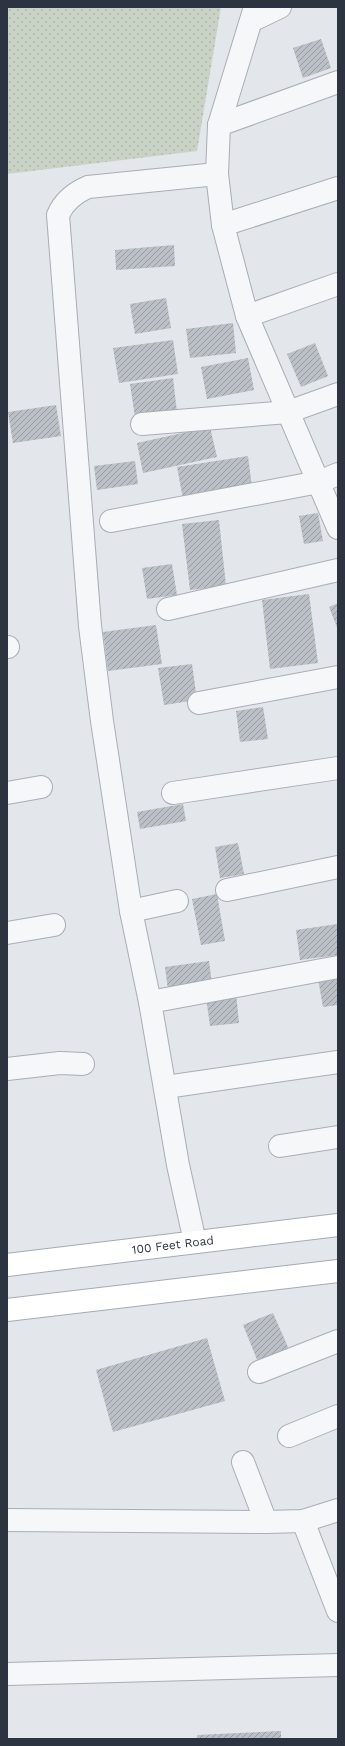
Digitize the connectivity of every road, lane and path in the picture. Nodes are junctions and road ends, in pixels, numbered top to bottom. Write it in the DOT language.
graph roads {
  1 [pos="280,7"];
  2 [pos="254,14"];
  3 [pos="338,82"];
  4 [pos="219,125"];
  5 [pos="217,174"];
  6 [pos="338,188"];
  7 [pos="222,225"];
  8 [pos="338,284"];
  9 [pos="247,316"];
  10 [pos="338,394"];
  11 [pos="288,412"];
  12 [pos="142,424"];
  13 [pos="328,478"];
  14 [pos="111,521"];
  15 [pos="338,528"];
  16 [pos="338,570"];
  17 [pos="168,609"];
  18 [pos="338,677"];
  19 [pos="199,703"];
  20 [pos="338,768"];
  21 [pos="41,787"];
  22 [pos="7,793"];
  23 [pos="173,793"];
  24 [pos="338,867"];
  25 [pos="227,890"];
  26 [pos="177,900"];
  27 [pos="130,911"];
  28 [pos="54,925"];
  29 [pos="7,933"];
  30 [pos="338,967"];
  31 [pos="150,1002"];
  32 [pos="338,1062"];
  33 [pos="83,1064"];
  34 [pos="7,1069"];
  35 [pos="166,1087"];
  36 [pos="338,1137"];
  37 [pos="280,1146"];
  38 [pos="338,1225"];
  39 [pos="195,1242"];
  40 [pos="7,1265"];
  41 [pos="338,1271"];
  42 [pos="7,1310"];
  43 [pos="338,1341"];
  44 [pos="259,1372"];
  45 [pos="338,1416"];
  46 [pos="289,1436"];
  47 [pos="243,1462"];
  48 [pos="338,1510"];
  49 [pos="7,1520"];
  50 [pos="303,1521"];
  51 [pos="266,1522"];
  52 [pos="338,1611"];
  53 [pos="338,1665"];
  54 [pos="7,1674"];
  1 -- 2 [label="street"];
  2 -- 4 [label="street"];
  3 -- 4 [label="street"];
  4 -- 5 [label="street"];
  5 -- 7 [label="street"];
  5 -- 27 [label="street"];
  6 -- 7 [label="street"];
  7 -- 9 [label="street"];
  8 -- 9 [label="street"];
  9 -- 11 [label="street"];
  10 -- 11 [label="street"];
  11 -- 12 [label="street"];
  11 -- 13 [label="street"];
  13 -- 14 [label="street"];
  13 -- 15 [label="street"];
  16 -- 17 [label="street"];
  18 -- 19 [label="street"];
  20 -- 23 [label="street"];
  21 -- 22 [label="street"];
  24 -- 25 [label="street"];
  26 -- 27 [label="street"];
  27 -- 31 [label="street"];
  28 -- 29 [label="street"];
  30 -- 31 [label="street"];
  31 -- 35 [label="street"];
  32 -- 35 [label="street"];
  33 -- 34 [label="street"];
  35 -- 39 [label="street"];
  36 -- 37 [label="street"];
  38 -- 39 [label="main road, 100 Feet Road"];
  39 -- 40 [label="main road, 100 Feet Road"];
  41 -- 42 [label="main road"];
  43 -- 44 [label="street"];
  45 -- 46 [label="street"];
  47 -- 51 [label="street"];
  48 -- 50 [label="street"];
  49 -- 51 [label="street"];
  50 -- 51 [label="street"];
  50 -- 52 [label="street"];
  53 -- 54 [label="street"];
}
